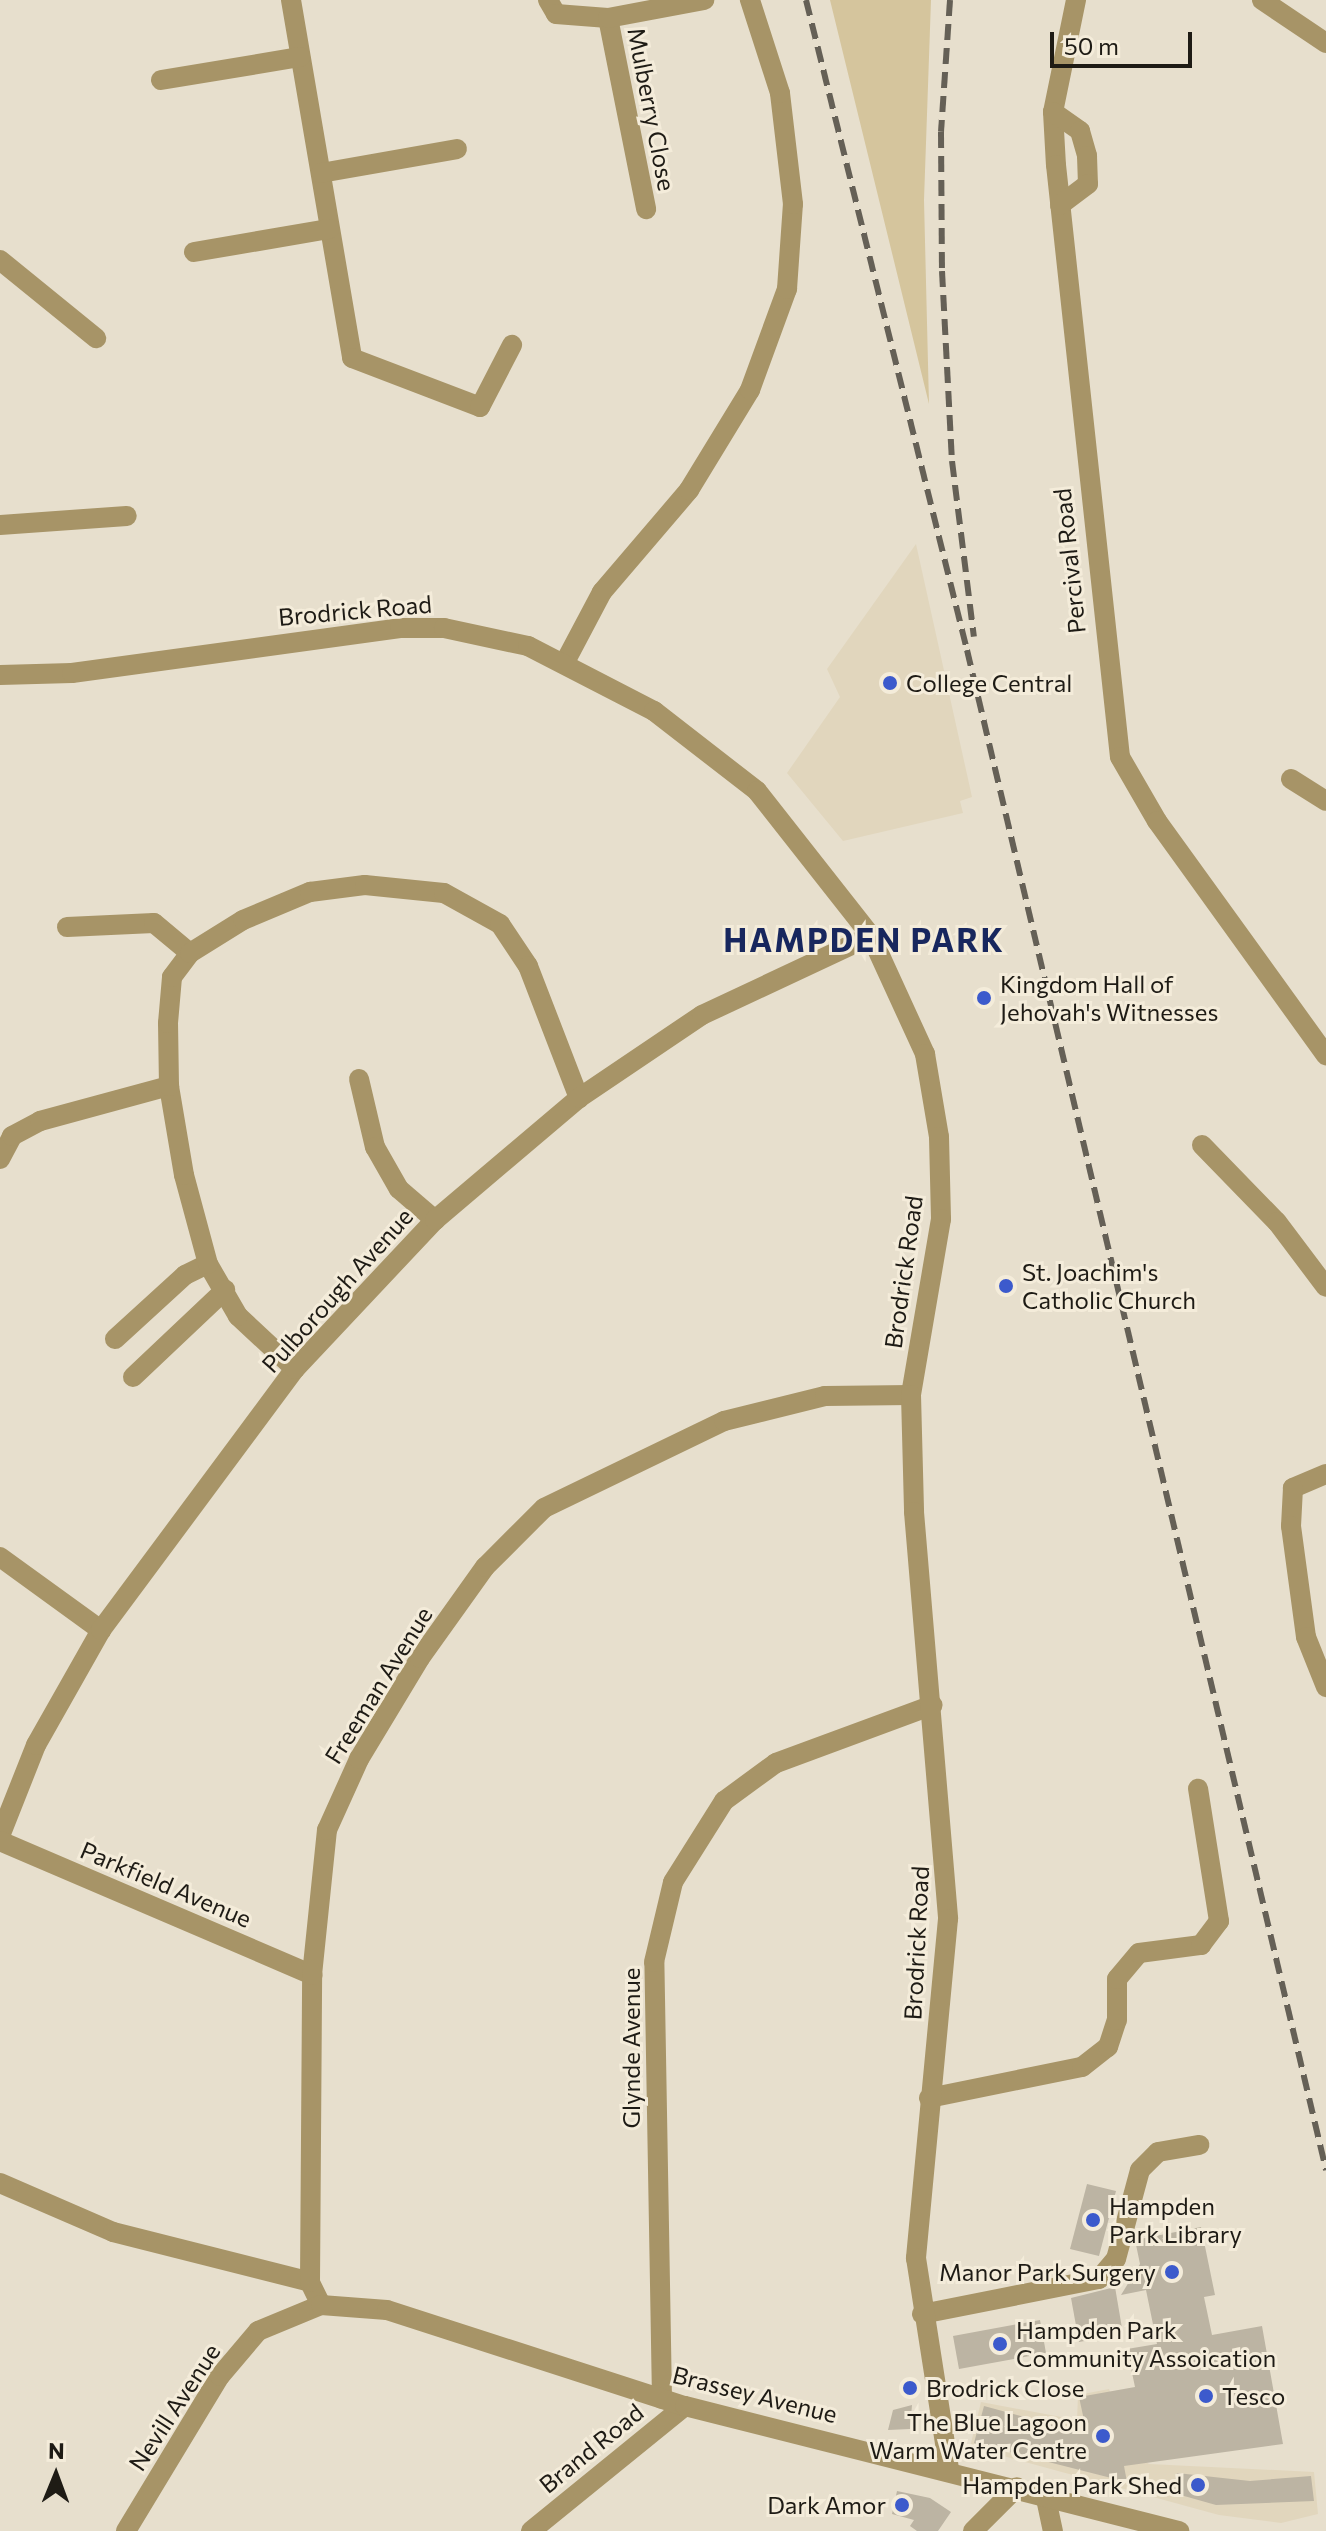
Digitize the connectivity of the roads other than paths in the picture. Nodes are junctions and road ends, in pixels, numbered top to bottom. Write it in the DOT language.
graph roads {
  1 [pos="291,0"];
  2 [pos="548,0"];
  3 [pos="704,0"];
  4 [pos="750,0"];
  5 [pos="1076,0"];
  6 [pos="1262,0"];
  7 [pos="608,18"];
  8 [pos="1325,40"];
  9 [pos="300,57"];
  10 [pos="161,80"];
  11 [pos="1053,112"];
  12 [pos="457,149"];
  13 [pos="321,173"];
  14 [pos="1060,205"];
  15 [pos="646,209"];
  16 [pos="329,229"];
  17 [pos="194,252"];
  18 [pos="0,260"];
  19 [pos="96,338"];
  20 [pos="512,345"];
  21 [pos="127,516"];
  22 [pos="0,525"];
  23 [pos="565,662"];
  24 [pos="0,675"];
  25 [pos="1291,779"];
  26 [pos="1326,801"];
  27 [pos="67,927"];
  28 [pos="871,936"];
  29 [pos="190,953"];
  30 [pos="1326,1055"];
  31 [pos="359,1079"];
  32 [pos="169,1086"];
  33 [pos="579,1098"];
  34 [pos="6,1131"];
  35 [pos="1202,1145"];
  36 [pos="0,1159"];
  37 [pos="435,1220"];
  38 [pos="208,1264"];
  39 [pos="1326,1287"];
  40 [pos="225,1290"];
  41 [pos="115,1339"];
  42 [pos="295,1369"];
  43 [pos="133,1377"];
  44 [pos="911,1395"];
  45 [pos="1326,1474"];
  46 [pos="0,1557"];
  47 [pos="101,1630"];
  48 [pos="1326,1687"];
  49 [pos="933,1705"];
  50 [pos="1198,1789"];
  51 [pos="0,1838"];
  52 [pos="312,1975"];
  53 [pos="929,2098"];
  54 [pos="1199,2145"];
  55 [pos="0,2183"];
  56 [pos="310,2282"];
  57 [pos="321,2305"];
  58 [pos="922,2314"];
  59 [pos="662,2399"];
  60 [pos="685,2406"];
  61 [pos="949,2469"];
  62 [pos="1017,2487"];
  63 [pos="1045,2494"];
  64 [pos="126,2531"];
  65 [pos="531,2531"];
  66 [pos="973,2531"];
  67 [pos="1053,2531"];
  68 [pos="1179,2531"];
  1 -- 9 [label="street"];
  2 -- 7 [label="street, Mulberry Close"];
  3 -- 7 [label="street, Mulberry Close"];
  4 -- 23 [label="street"];
  5 -- 11 [label="street, Percival Road"];
  6 -- 8 [label="street"];
  7 -- 15 [label="street, Mulberry Close"];
  9 -- 10 [label="street"];
  9 -- 13 [label="street"];
  11 -- 14 [label="street, Percival Road"];
  11 -- 14 [label="street"];
  12 -- 13 [label="street"];
  13 -- 16 [label="street"];
  14 -- 30 [label="street, Percival Road"];
  16 -- 17 [label="street"];
  16 -- 20 [label="street"];
  18 -- 19 [label="street"];
  21 -- 22 [label="street"];
  23 -- 24 [label="street, Brodrick Road"];
  23 -- 28 [label="street, Brodrick Road"];
  25 -- 26 [label="street"];
  27 -- 29 [label="street"];
  28 -- 33 [label="street, Pulborough Avenue"];
  28 -- 44 [label="street, Brodrick Road"];
  29 -- 32 [label="street"];
  29 -- 33 [label="street"];
  31 -- 37 [label="street"];
  32 -- 34 [label="street"];
  32 -- 38 [label="street"];
  33 -- 37 [label="street, Pulborough Avenue"];
  34 -- 36 [label="street"];
  35 -- 39 [label="street"];
  37 -- 42 [label="street, Pulborough Avenue"];
  38 -- 40 [label="street"];
  38 -- 41 [label="street"];
  40 -- 42 [label="street"];
  40 -- 43 [label="street"];
  42 -- 47 [label="street, Pulborough Avenue"];
  44 -- 49 [label="street, Brodrick Road"];
  44 -- 52 [label="street, Freeman Avenue"];
  45 -- 48 [label="street"];
  46 -- 47 [label="street"];
  47 -- 51 [label="street, Pulborough Avenue"];
  49 -- 53 [label="street, Brodrick Road"];
  49 -- 59 [label="street, Glynde Avenue"];
  50 -- 53 [label="street"];
  51 -- 52 [label="street, Parkfield Avenue"];
  52 -- 56 [label="street, Freeman Avenue"];
  53 -- 58 [label="street, Brodrick Road"];
  54 -- 58 [label="street"];
  55 -- 56 [label="street"];
  56 -- 57 [label="street, Freeman Avenue"];
  57 -- 59 [label="street, Brassey Avenue"];
  57 -- 64 [label="street, Nevill Avenue"];
  58 -- 61 [label="street, Brodrick Road"];
  59 -- 60 [label="street, Brassey Avenue"];
  60 -- 61 [label="street, Brassey Avenue"];
  60 -- 65 [label="street, Brand Road"];
  61 -- 62 [label="street, Brassey Avenue"];
  62 -- 63 [label="street, Brassey Avenue"];
  62 -- 66 [label="street"];
  63 -- 67 [label="street"];
  63 -- 68 [label="street, Brassey Avenue"];
}
